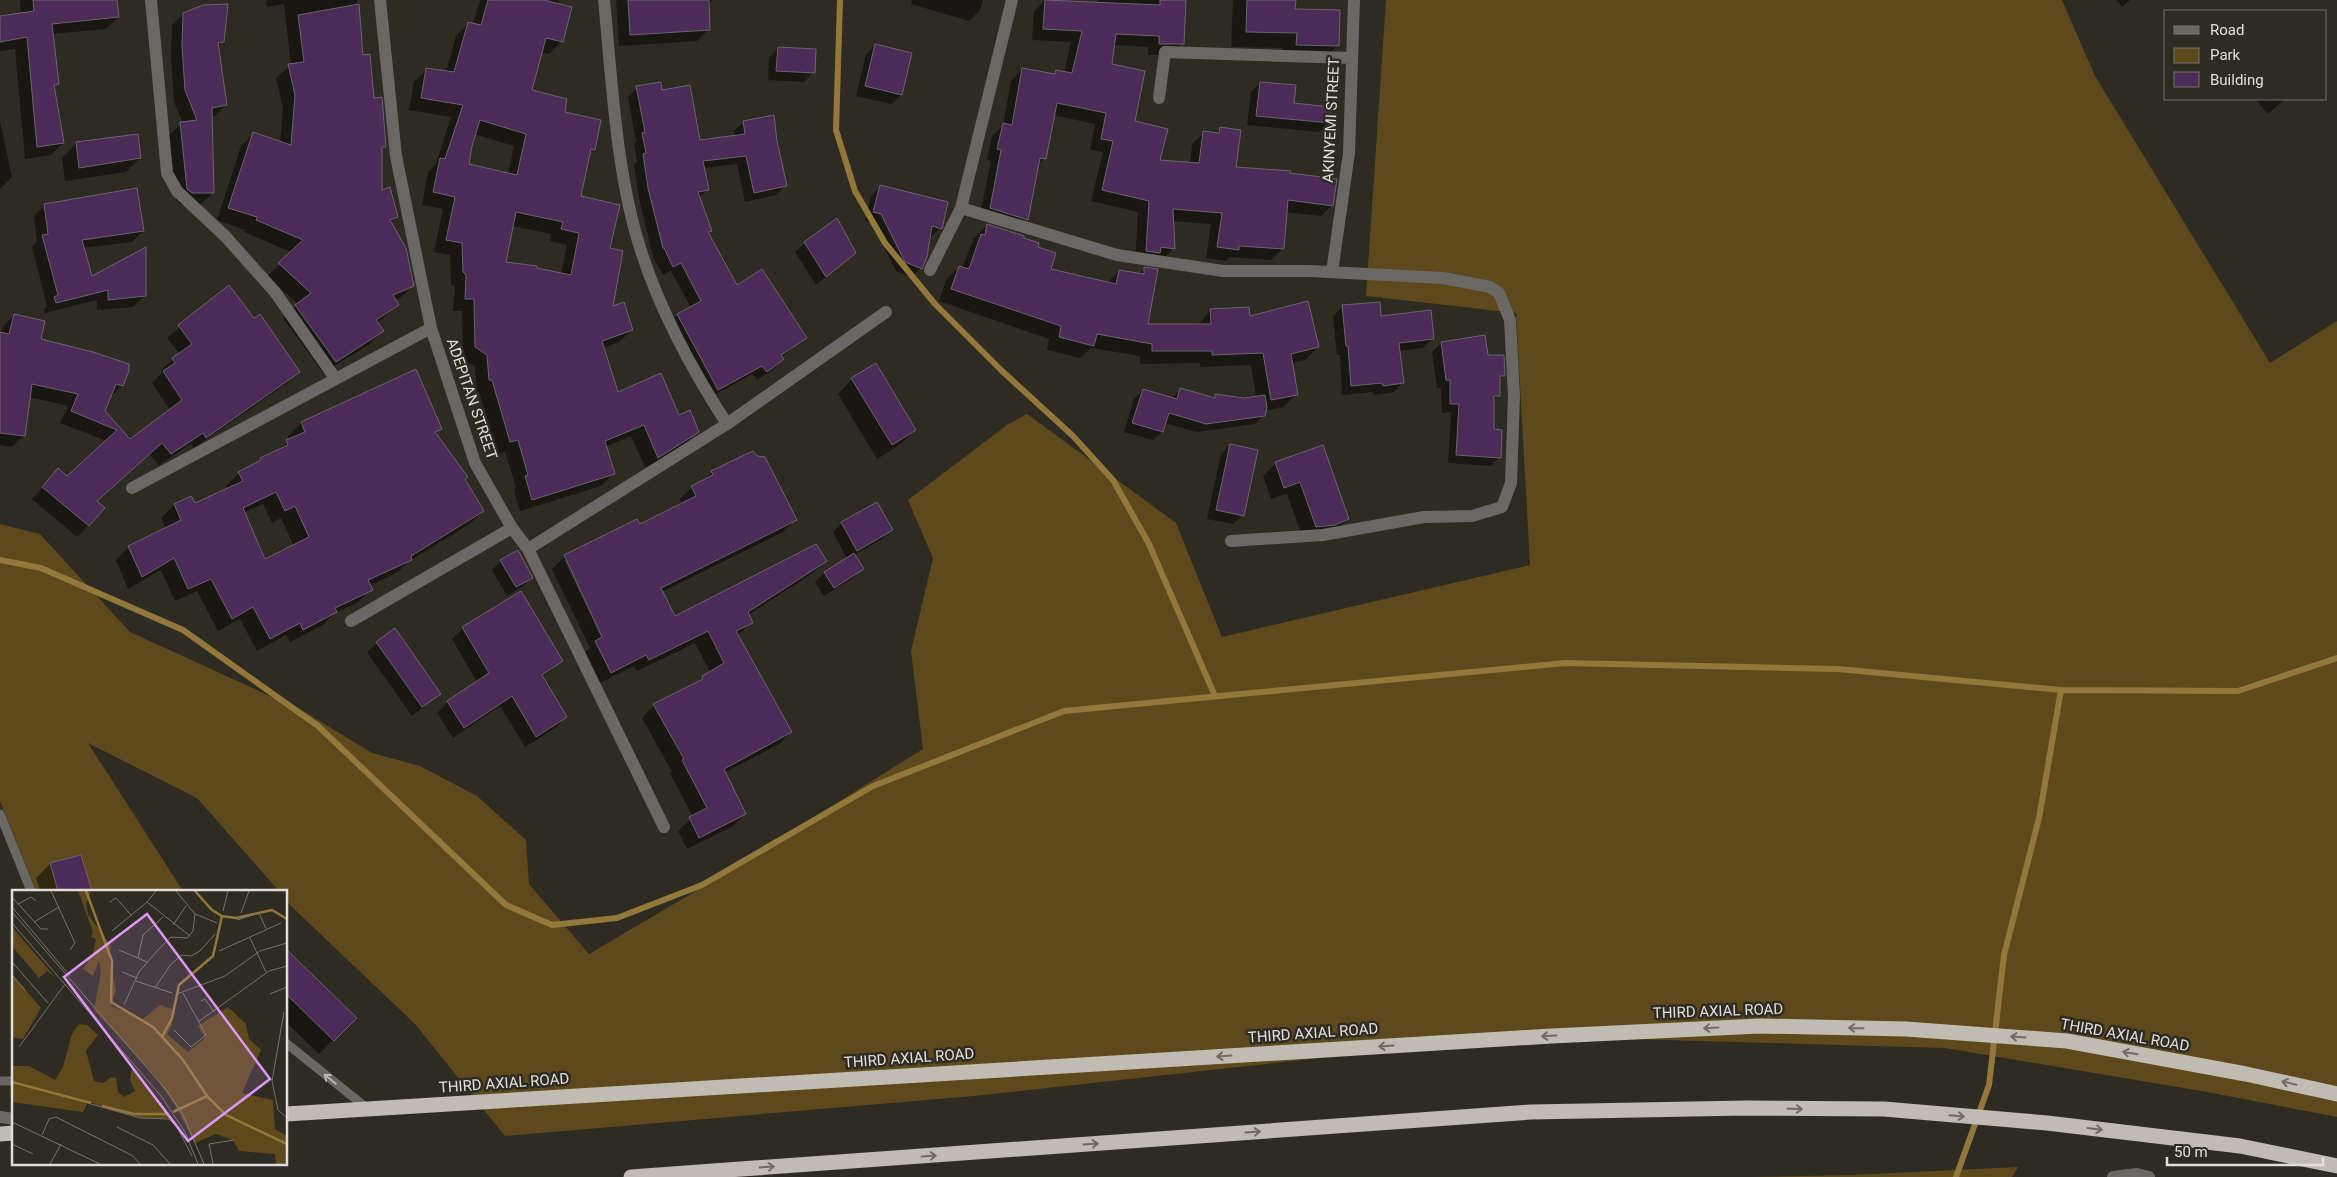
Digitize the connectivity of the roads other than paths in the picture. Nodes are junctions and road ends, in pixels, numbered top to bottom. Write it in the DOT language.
graph roads {
  1 [pos="151,0"];
  2 [pos="380,0"];
  3 [pos="604,0"];
  4 [pos="1012,0"];
  5 [pos="1354,0"];
  6 [pos="1351,58"];
  7 [pos="1159,98"];
  8 [pos="961,208"];
  9 [pos="930,270"];
  10 [pos="1332,272"];
  11 [pos="886,312"];
  12 [pos="431,328"];
  13 [pos="335,378"];
  14 [pos="727,424"];
  15 [pos="132,488"];
  16 [pos="512,528"];
  17 [pos="1231,541"];
  18 [pos="528,549"];
  19 [pos="352,621"];
  20 [pos="0,814"];
  21 [pos="664,827"];
  22 [pos="30,890"];
  23 [pos="288,1045"];
  24 [pos="2337,1094"];
  25 [pos="368,1110"];
  26 [pos="288,1114"];
  27 [pos="2337,1166"];
  28 [pos="631,1177"];
  29 [pos="2113,1177"];
  30 [pos="2149,1177"];
  1 -- 13 [label="street"];
  2 -- 12 [label="street, ADEPITAN STREET"];
  3 -- 14 [label="street"];
  4 -- 8 [label="street"];
  5 -- 6 [label="street, AKINYEMI STREET"];
  6 -- 7 [label="street"];
  6 -- 10 [label="street, AKINYEMI STREET"];
  8 -- 9 [label="street"];
  8 -- 10 [label="street"];
  10 -- 17 [label="street"];
  11 -- 14 [label="street"];
  12 -- 13 [label="street"];
  12 -- 16 [label="street, ADEPITAN STREET"];
  13 -- 15 [label="street"];
  14 -- 18 [label="street"];
  16 -- 18 [label="street, ADEPITAN STREET"];
  16 -- 19 [label="street"];
  18 -- 21 [label="street, ADEPITAN STREET"];
  20 -- 22 [label="lane"];
  25 -- 23 [label="lane, one-way"];
  24 -- 25 [label="highway, THIRD AXIAL ROAD, one-way"];
  25 -- 26 [label="highway, THIRD AXIAL ROAD"];
  28 -- 27 [label="highway, one-way"];
  29 -- 30 [label="street"];
}
